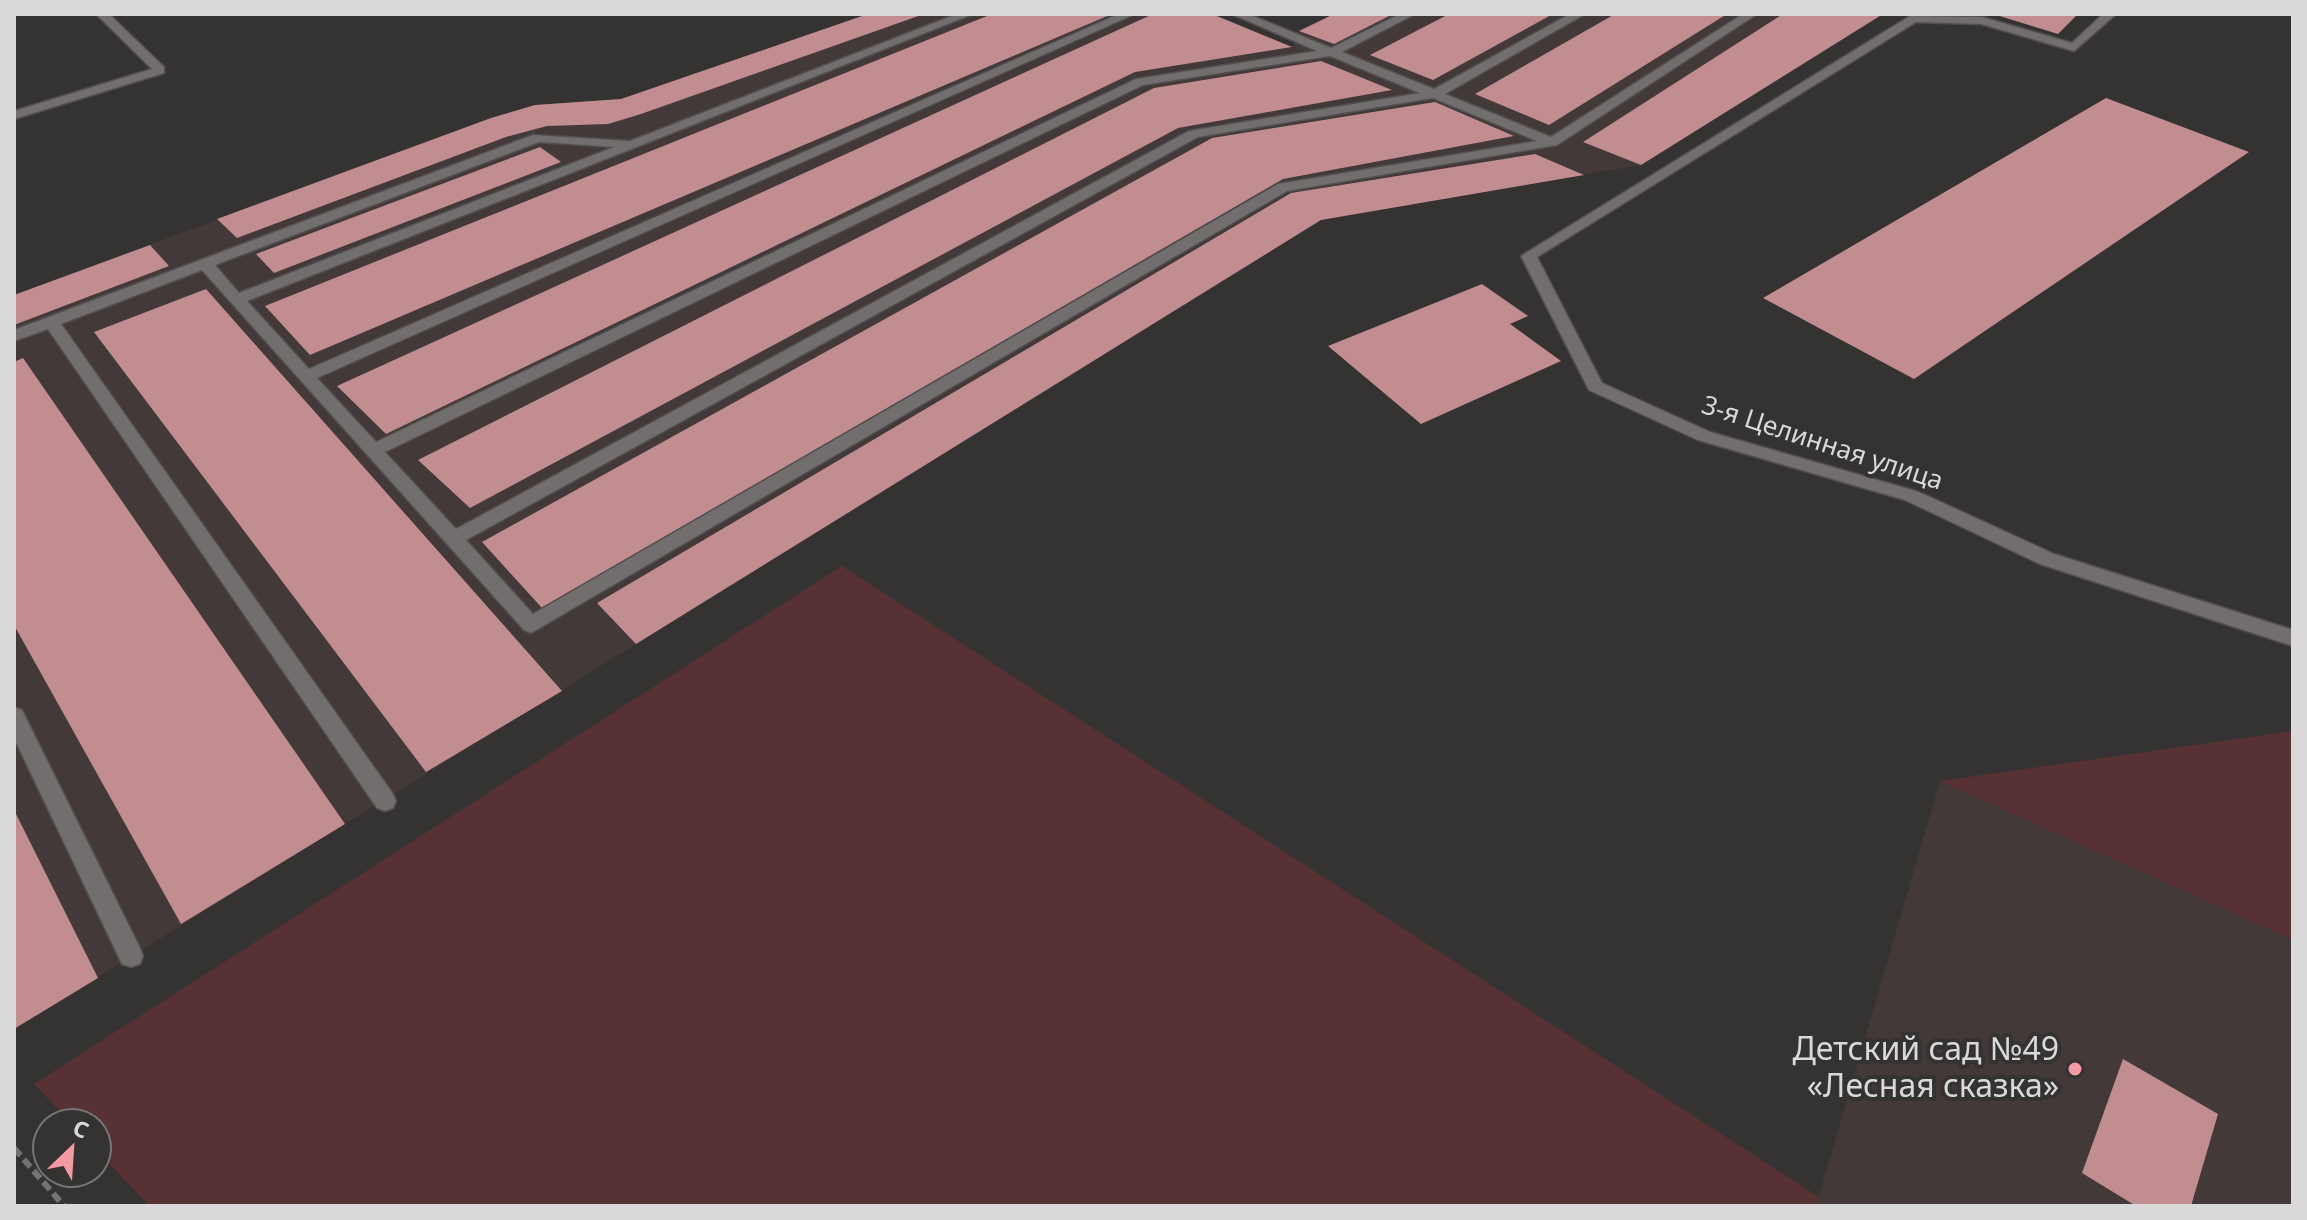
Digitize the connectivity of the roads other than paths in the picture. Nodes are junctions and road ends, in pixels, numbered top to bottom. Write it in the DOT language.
graph roads {
  1 [pos="102,14"];
  2 [pos="967,14"];
  3 [pos="1129,14"];
  4 [pos="1238,14"];
  5 [pos="1409,14"];
  6 [pos="1579,14"];
  7 [pos="1751,14"];
  8 [pos="2110,14"];
  9 [pos="1332,52"];
  10 [pos="1435,94"];
  11 [pos="14,115"];
  12 [pos="1552,142"];
  13 [pos="633,144"];
  14 [pos="205,264"];
  15 [pos="237,299"];
  16 [pos="52,322"];
  17 [pos="14,336"];
  18 [pos="307,376"];
  19 [pos="374,450"];
  20 [pos="453,539"];
  21 [pos="2293,638"];
  22 [pos="14,716"];
  23 [pos="385,801"];
  24 [pos="131,956"];
  1 -- 11 [label="lane"];
  2 -- 13 [label="lane"];
  3 -- 18 [label="lane"];
  4 -- 9 [label="lane"];
  5 -- 9 [label="lane"];
  6 -- 10 [label="lane"];
  7 -- 12 [label="lane"];
  8 -- 21 [label="lane, 3-я Целинная улица"];
  9 -- 10 [label="lane"];
  9 -- 19 [label="lane"];
  10 -- 12 [label="lane"];
  10 -- 20 [label="lane"];
  12 -- 20 [label="lane"];
  13 -- 14 [label="lane"];
  13 -- 15 [label="lane"];
  14 -- 15 [label="lane"];
  14 -- 16 [label="lane"];
  15 -- 18 [label="lane"];
  16 -- 17 [label="lane"];
  16 -- 23 [label="lane"];
  18 -- 19 [label="lane"];
  19 -- 20 [label="lane"];
  22 -- 24 [label="lane"];
}
